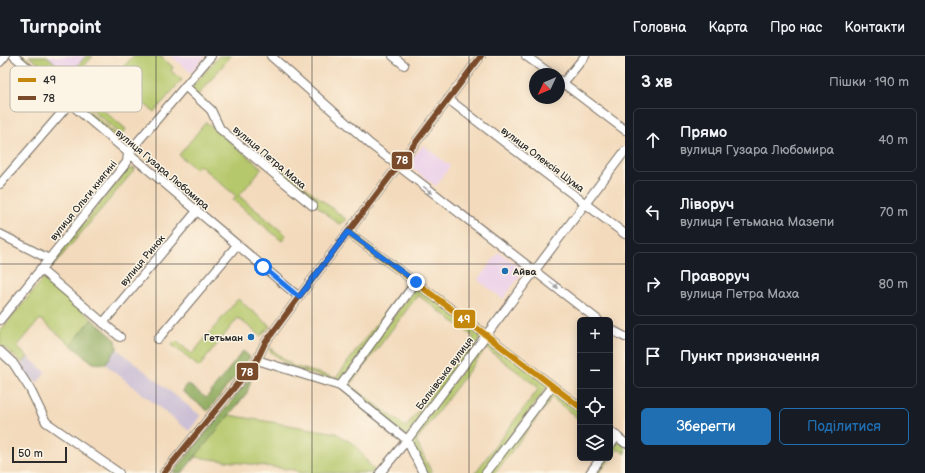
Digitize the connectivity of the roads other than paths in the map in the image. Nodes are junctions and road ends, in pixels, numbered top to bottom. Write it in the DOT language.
graph roads {
  1 [pos="5,56"];
  2 [pos="14,56"];
  3 [pos="211,56"];
  4 [pos="271,56"];
  5 [pos="393,56"];
  6 [pos="481,56"];
  7 [pos="526,56"];
  8 [pos="585,56"];
  9 [pos="0,62"];
  10 [pos="404,65"];
  11 [pos="26,66"];
  12 [pos="543,68"];
  13 [pos="565,78"];
  14 [pos="565,85"];
  15 [pos="185,86"];
  16 [pos="448,99"];
  17 [pos="62,112"];
  18 [pos="80,112"];
  19 [pos="625,130"];
  20 [pos="625,151"];
  21 [pos="128,153"];
  22 [pos="397,166"];
  23 [pos="0,184"];
  24 [pos="585,204"];
  25 [pos="313,206"];
  26 [pos="197,211"];
  27 [pos="348,232"];
  28 [pos="0,234"];
  29 [pos="625,234"];
  30 [pos="237,245"];
  31 [pos="49,259"];
  32 [pos="40,270"];
  33 [pos="535,271"];
  34 [pos="416,282"];
  35 [pos="299,297"];
  36 [pos="594,317"];
  37 [pos="0,320"];
  38 [pos="103,322"];
  39 [pos="613,331"];
  40 [pos="486,335"];
  41 [pos="120,337"];
  42 [pos="625,337"];
  43 [pos="158,339"];
  44 [pos="0,351"];
  45 [pos="257,360"];
  46 [pos="340,386"];
  47 [pos="552,386"];
  48 [pos="577,406"];
  49 [pos="613,433"];
  50 [pos="617,436"];
  51 [pos="407,440"];
  52 [pos="613,442"];
  53 [pos="625,443"];
  54 [pos="599,461"];
  55 [pos="119,473"];
  56 [pos="164,473"];
  57 [pos="380,473"];
  58 [pos="423,473"];
  59 [pos="486,473"];
  60 [pos="590,473"];
  1 -- 9 [label="street"];
  2 -- 11 [label="street, вулиця Гузара Любомира"];
  3 -- 15 [label="street, вулиця Ольги княгині"];
  4 -- 22 [label="street"];
  5 -- 10 [label="street"];
  6 -- 16 [label="street"];
  7 -- 12 [label="street"];
  8 -- 13 [label="street"];
  14 -- 19 [label="street"];
  15 -- 21 [label="street, вулиця Ольги княгині"];
  15 -- 25 [label="street, вулиця Петра Маха"];
  16 -- 22 [label="street"];
  16 -- 24 [label="street, вулиця Олексія Шума"];
  17 -- 23 [label="street"];
  18 -- 21 [label="street, вулиця Гузара Любомира"];
  20 -- 24 [label="street, Балківська вулиця"];
  21 -- 26 [label="street, вулиця Гузара Любомира"];
  21 -- 31 [label="street, вулиця Ольги княгині"];
  22 -- 27 [label="street"];
  22 -- 33 [label="street, one-way"];
  24 -- 29 [label="street, вулиця Олексія Шума"];
  24 -- 33 [label="street, Балківська вулиця"];
  26 -- 30 [label="street, вулиця Гузара Любомира"];
  26 -- 38 [label="street, вулиця Ринок"];
  27 -- 34 [label="street"];
  27 -- 35 [label="street"];
  28 -- 31 [label="street"];
  30 -- 35 [label="street, вулиця Гузара Любомира"];
  30 -- 43 [label="street"];
  31 -- 32 [label="street, вулиця Ольги княгині"];
  32 -- 37 [label="street, вулиця Ольги княгині"];
  32 -- 38 [label="street"];
  33 -- 36 [label="street, one-way"];
  33 -- 40 [label="street, Балківська вулиця"];
  34 -- 40 [label="street"];
  34 -- 46 [label="street"];
  35 -- 45 [label="street"];
  38 -- 41 [label="street"];
  39 -- 42 [label="street"];
  40 -- 47 [label="street"];
  40 -- 51 [label="street, Балківська вулиця"];
  44 -- 55 [label="street"];
  45 -- 46 [label="street"];
  45 -- 56 [label="street"];
  46 -- 51 [label="street"];
  47 -- 48 [label="street"];
  47 -- 59 [label="street"];
  49 -- 50 [label="street"];
  50 -- 52 [label="street"];
  50 -- 53 [label="street"];
  51 -- 57 [label="street, Балківська вулиця"];
  51 -- 58 [label="street"];
  54 -- 60 [label="street"];
}
